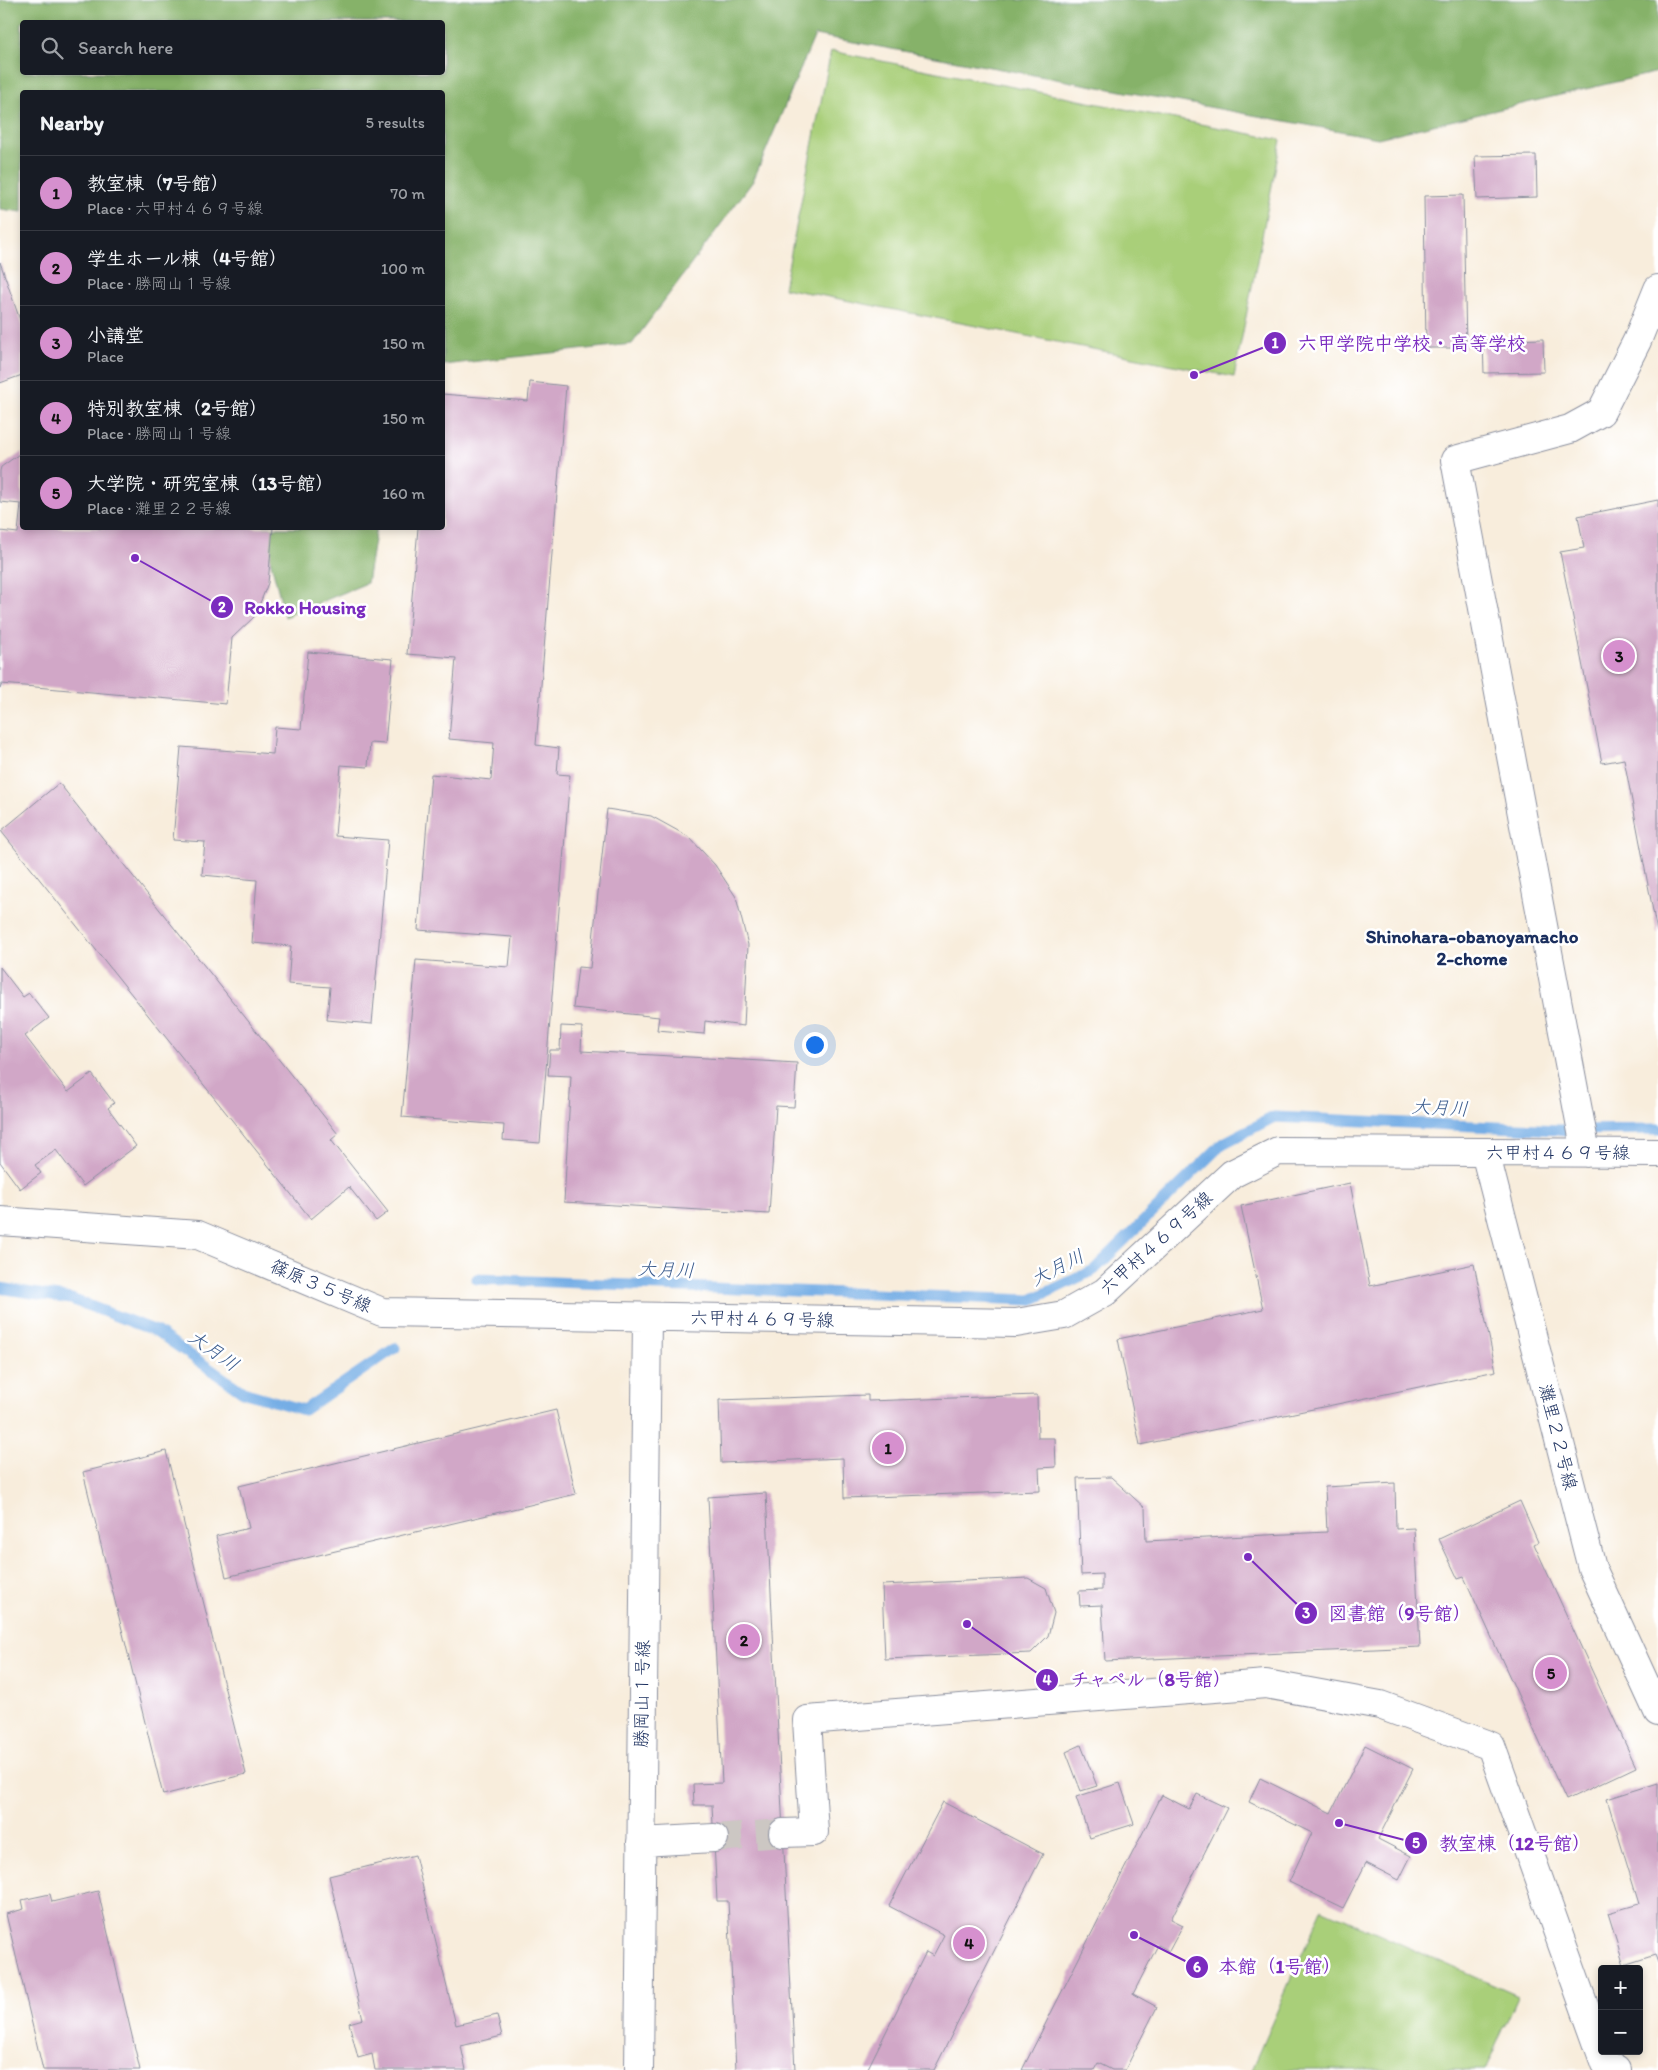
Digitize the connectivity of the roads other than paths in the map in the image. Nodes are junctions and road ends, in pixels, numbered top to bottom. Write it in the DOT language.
graph roads {
  1 [pos="1658,289"];
  2 [pos="1583,1137"];
  3 [pos="1485,1152"];
  4 [pos="1658,1153"];
  5 [pos="0,1221"];
  6 [pos="647,1317"];
  7 [pos="1658,1712"];
  8 [pos="783,1833"];
  9 [pos="714,1838"];
  10 [pos="641,1842"];
  11 [pos="639,2070"];
  12 [pos="1616,2070"];
  1 -- 2 [label="street"];
  2 -- 3 [label="street, 六甲村４６９号線"];
  2 -- 4 [label="street, 六甲村４６９号線"];
  3 -- 6 [label="street, 六甲村４６９号線"];
  3 -- 7 [label="street, 灘里２２号線"];
  5 -- 6 [label="street, 篠原３５号線"];
  6 -- 10 [label="street, 勝岡山１号線"];
  8 -- 12 [label="street"];
  9 -- 10 [label="street"];
  10 -- 11 [label="street, 勝岡山１号線"];
}
